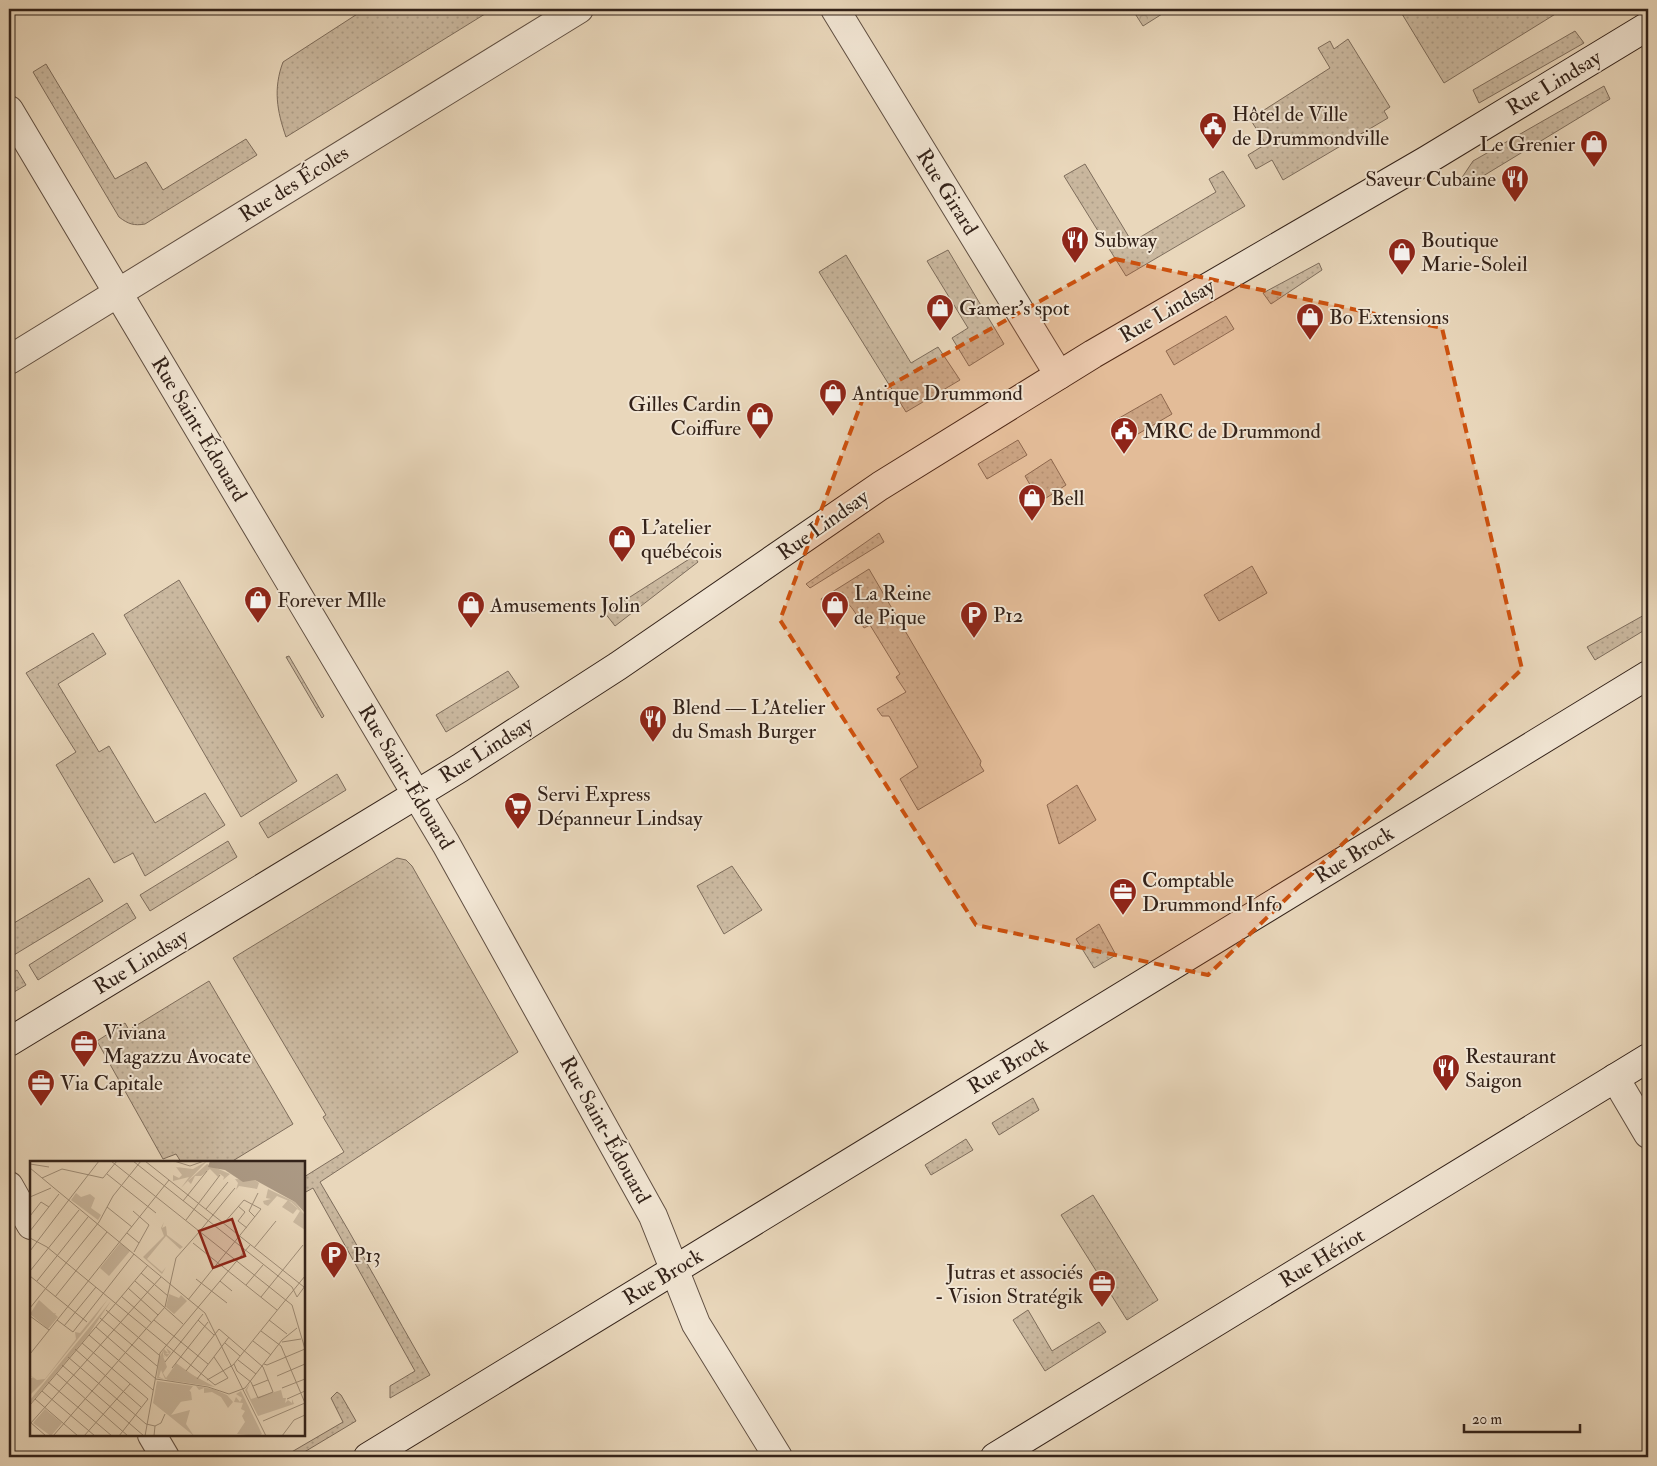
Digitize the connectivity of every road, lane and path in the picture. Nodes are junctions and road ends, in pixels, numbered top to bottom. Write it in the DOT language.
graph roads {
  1 [pos="579,9"];
  2 [pos="835,9"];
  3 [pos="1641,9"];
  4 [pos="1648,16"];
  5 [pos="1648,26"];
  6 [pos="9,110"];
  7 [pos="118,293"];
  8 [pos="9,360"];
  9 [pos="1059,375"];
  10 [pos="1648,675"];
  11 [pos="417,795"];
  12 [pos="9,1042"];
  13 [pos="1648,1058"];
  14 [pos="1615,1078"];
  15 [pos="1648,1134"];
  16 [pos="9,1186"];
  17 [pos="30,1223"];
  18 [pos="675,1270"];
  19 [pos="153,1436"];
  20 [pos="165,1457"];
  21 [pos="368,1457"];
  22 [pos="778,1457"];
  23 [pos="995,1457"];
  1 -- 7 [label="street, Rue des Écoles"];
  2 -- 9 [label="street, Rue Girard"];
  3 -- 4 [label="street"];
  5 -- 9 [label="street, Rue Lindsay"];
  6 -- 7 [label="street, Rue Saint-Édouard"];
  7 -- 8 [label="street, Rue des Écoles"];
  7 -- 11 [label="street, Rue Saint-Édouard"];
  9 -- 11 [label="street, Rue Lindsay"];
  10 -- 18 [label="street, Rue Brock"];
  11 -- 12 [label="street, Rue Lindsay"];
  11 -- 18 [label="street, Rue Saint-Édouard"];
  13 -- 14 [label="street, Rue Hériot"];
  14 -- 15 [label="street"];
  14 -- 23 [label="street, Rue Hériot"];
  16 -- 17 [label="street"];
  18 -- 21 [label="street, Rue Brock"];
  18 -- 22 [label="street, Rue Saint-Édouard"];
  19 -- 20 [label="street"];
}
